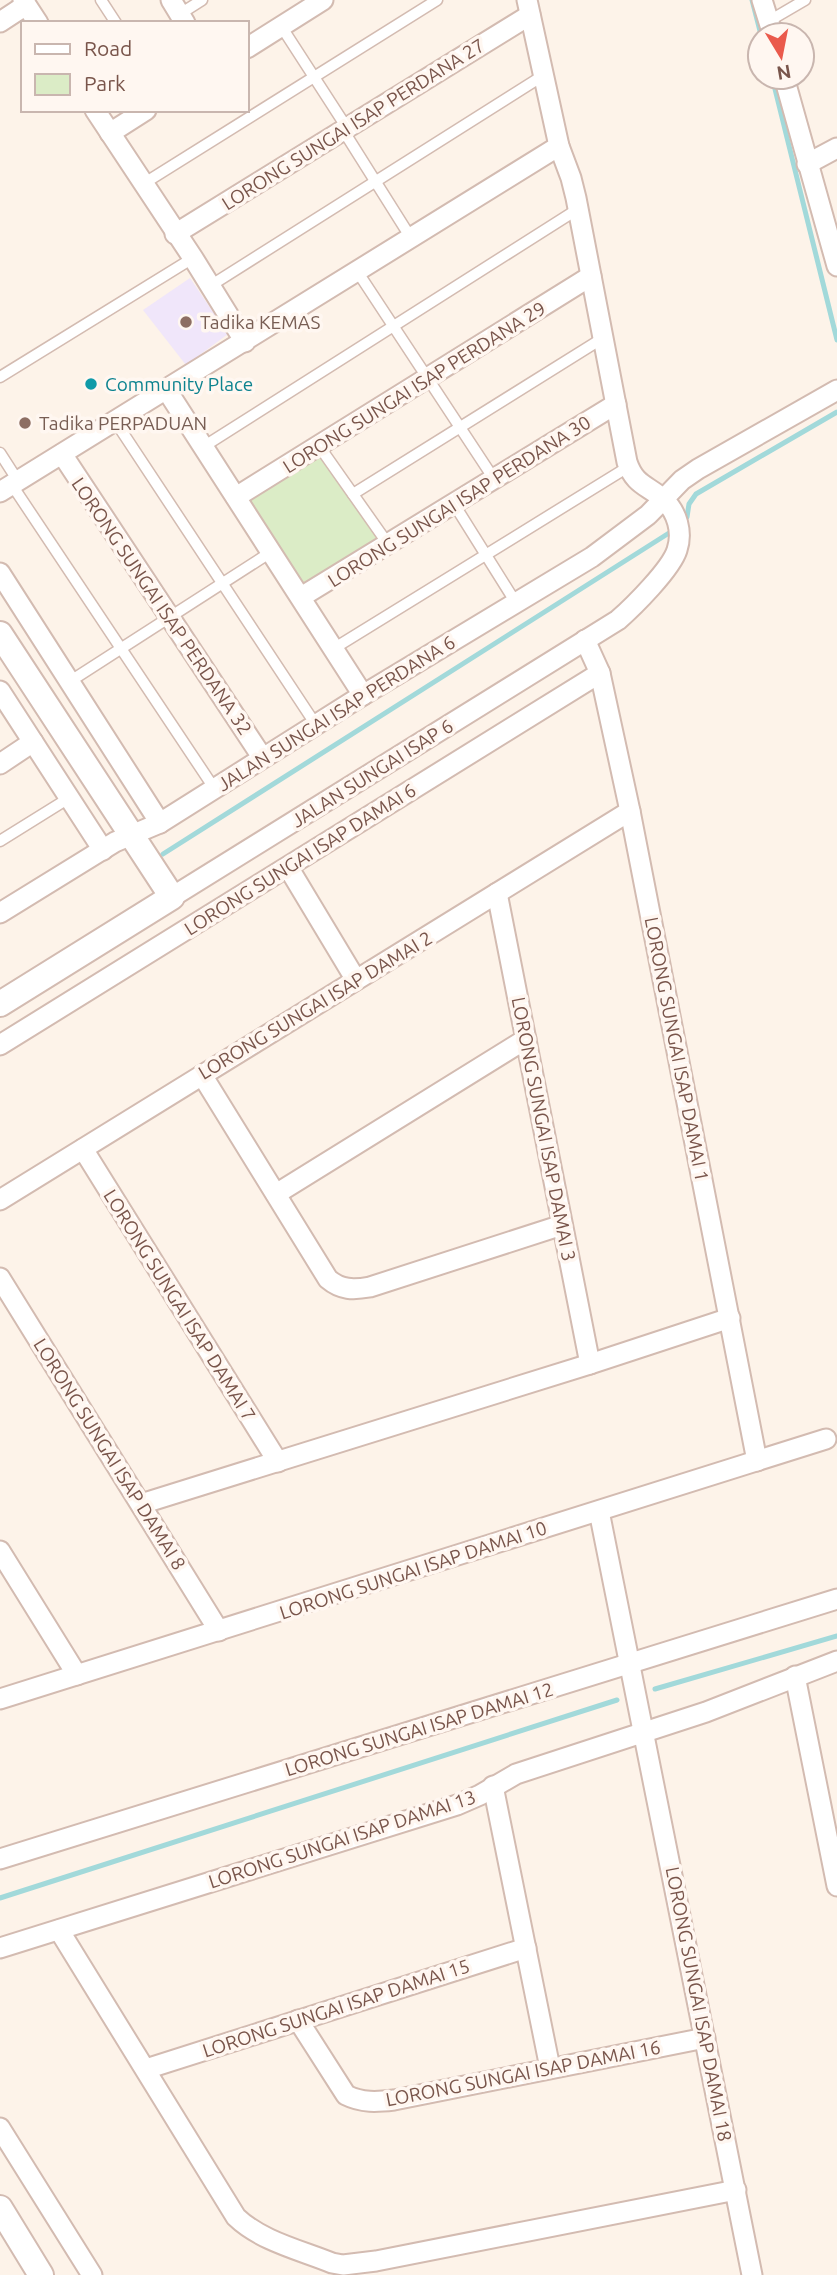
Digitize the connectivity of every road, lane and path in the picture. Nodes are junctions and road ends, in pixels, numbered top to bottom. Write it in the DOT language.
graph roads {
  1 [pos="101,0"];
  2 [pos="202,0"];
  3 [pos="323,0"];
  4 [pos="437,0"];
  5 [pos="762,0"];
  6 [pos="805,0"];
  7 [pos="24,3"];
  8 [pos="529,8"];
  9 [pos="179,12"];
  10 [pos="37,21"];
  11 [pos="115,21"];
  12 [pos="769,21"];
  13 [pos="780,21"];
  14 [pos="0,22"];
  15 [pos="281,26"];
  16 [pos="248,47"];
  17 [pos="544,75"];
  18 [pos="314,77"];
  19 [pos="788,91"];
  20 [pos="96,112"];
  21 [pos="143,112"];
  22 [pos="345,129"];
  23 [pos="110,133"];
  24 [pos="559,146"];
  25 [pos="837,149"];
  26 [pos="807,164"];
  27 [pos="375,181"];
  28 [pos="143,184"];
  29 [pos="578,209"];
  30 [pos="175,234"];
  31 [pos="411,238"];
  32 [pos="192,258"];
  33 [pos="837,266"];
  34 [pos="357,271"];
  35 [pos="591,276"];
  36 [pos="210,286"];
  37 [pos="393,327"];
  38 [pos="603,338"];
  39 [pos="244,342"];
  40 [pos="0,377"];
  41 [pos="427,379"];
  42 [pos="166,389"];
  43 [pos="837,390"];
  44 [pos="616,404"];
  45 [pos="115,421"];
  46 [pos="460,428"];
  47 [pos="319,446"];
  48 [pos="203,447"];
  49 [pos="0,453"];
  50 [pos="62,454"];
  51 [pos="628,467"];
  52 [pos="494,479"];
  53 [pos="10,486"];
  54 [pos="353,494"];
  55 [pos="236,498"];
  56 [pos="663,499"];
  57 [pos="454,503"];
  58 [pos="388,544"];
  59 [pos="271,552"];
  60 [pos="486,555"];
  61 [pos="0,573"];
  62 [pos="222,584"];
  63 [pos="301,597"];
  64 [pos="516,603"];
  65 [pos="170,617"];
  66 [pos="0,634"];
  67 [pos="585,640"];
  68 [pos="121,649"];
  69 [pos="333,649"];
  70 [pos="600,673"];
  71 [pos="69,682"];
  72 [pos="0,691"];
  73 [pos="363,695"];
  74 [pos="316,724"];
  75 [pos="33,742"];
  76 [pos="262,757"];
  77 [pos="0,764"];
  78 [pos="214,788"];
  79 [pos="69,798"];
  80 [pos="630,811"];
  81 [pos="160,823"];
  82 [pos="132,836"];
  83 [pos="0,841"];
  84 [pos="103,849"];
  85 [pos="288,867"];
  86 [pos="497,893"];
  87 [pos="172,897"];
  88 [pos="0,913"];
  89 [pos="356,980"];
  90 [pos="0,1004"];
  91 [pos="526,1039"];
  92 [pos="0,1045"];
  93 [pos="202,1075"];
  94 [pos="83,1149"];
  95 [pos="276,1194"];
  96 [pos="0,1200"];
  97 [pos="562,1225"];
  98 [pos="0,1278"];
  99 [pos="730,1318"];
  100 [pos="590,1364"];
  101 [pos="826,1439"];
  102 [pos="757,1461"];
  103 [pos="278,1462"];
  104 [pos="141,1504"];
  105 [pos="599,1511"];
  106 [pos="0,1551"];
  107 [pos="837,1599"];
  108 [pos="219,1631"];
  109 [pos="837,1661"];
  110 [pos="630,1663"];
  111 [pos="77,1675"];
  112 [pos="795,1676"];
  113 [pos="0,1699"];
  114 [pos="645,1733"];
  115 [pos="493,1786"];
  116 [pos="0,1859"];
  117 [pos="837,1886"];
  118 [pos="59,1930"];
  119 [pos="0,1948"];
  120 [pos="526,1948"];
  121 [pos="298,2020"];
  122 [pos="705,2038"];
  123 [pos="550,2068"];
  124 [pos="146,2069"];
  125 [pos="0,2128"];
  126 [pos="736,2190"];
  127 [pos="0,2208"];
  128 [pos="41,2275"];
  129 [pos="92,2275"];
  130 [pos="752,2275"];
  1 -- 11 [label="lane"];
  2 -- 9 [label="lane"];
  3 -- 15 [label="street"];
  4 -- 18 [label="lane"];
  5 -- 12 [label="street"];
  6 -- 13 [label="lane"];
  7 -- 10 [label="street"];
  7 -- 14 [label="street"];
  8 -- 17 [label="street"];
  8 -- 22 [label="street, LORONG SUNGAI ISAP PERDANA 27"];
  15 -- 16 [label="street"];
  15 -- 18 [label="lane"];
  17 -- 24 [label="street"];
  17 -- 27 [label="lane"];
  18 -- 22 [label="lane"];
  18 -- 28 [label="lane"];
  19 -- 26 [label="street"];
  20 -- 23 [label="street"];
  21 -- 23 [label="street"];
  22 -- 27 [label="lane"];
  22 -- 30 [label="street, LORONG SUNGAI ISAP PERDANA 27"];
  23 -- 28 [label="street"];
  24 -- 29 [label="street"];
  24 -- 31 [label="street"];
  25 -- 26 [label="street"];
  26 -- 33 [label="street"];
  27 -- 31 [label="lane"];
  27 -- 36 [label="lane"];
  28 -- 30 [label="street"];
  29 -- 35 [label="street"];
  29 -- 37 [label="lane"];
  30 -- 32 [label="street"];
  31 -- 34 [label="street"];
  32 -- 36 [label="street"];
  32 -- 40 [label="lane"];
  34 -- 37 [label="lane"];
  34 -- 39 [label="street"];
  35 -- 38 [label="street"];
  35 -- 41 [label="street, LORONG SUNGAI ISAP PERDANA 29"];
  36 -- 39 [label="street"];
  37 -- 41 [label="lane"];
  37 -- 48 [label="lane"];
  38 -- 44 [label="street"];
  38 -- 46 [label="lane"];
  39 -- 42 [label="street"];
  41 -- 46 [label="lane"];
  41 -- 47 [label="street, LORONG SUNGAI ISAP PERDANA 29"];
  42 -- 45 [label="street"];
  42 -- 48 [label="street"];
  43 -- 56 [label="street, JALAN SUNGAI ISAP PERDANA 6"];
  44 -- 51 [label="street"];
  44 -- 52 [label="street, LORONG SUNGAI ISAP PERDANA 30"];
  45 -- 50 [label="street"];
  45 -- 62 [label="lane"];
  46 -- 52 [label="lane"];
  46 -- 54 [label="lane"];
  47 -- 54 [label="lane"];
  47 -- 55 [label="street, LORONG SUNGAI ISAP PERDANA 29"];
  48 -- 55 [label="street"];
  49 -- 53 [label="lane"];
  50 -- 53 [label="street"];
  50 -- 65 [label="street, LORONG SUNGAI ISAP PERDANA 32"];
  51 -- 56 [label="street"];
  51 -- 60 [label="lane"];
  52 -- 57 [label="street, LORONG SUNGAI ISAP PERDANA 30"];
  53 -- 68 [label="lane"];
  54 -- 58 [label="lane"];
  55 -- 59 [label="street"];
  56 -- 64 [label="street, JALAN SUNGAI ISAP PERDANA 6"];
  56 -- 67 [label="street, JALAN SUNGAI ISAP 6"];
  57 -- 58 [label="street, LORONG SUNGAI ISAP PERDANA 30"];
  57 -- 60 [label="lane"];
  58 -- 63 [label="street, LORONG SUNGAI ISAP PERDANA 30"];
  59 -- 62 [label="lane"];
  59 -- 63 [label="street"];
  60 -- 64 [label="lane"];
  60 -- 69 [label="lane"];
  61 -- 71 [label="street"];
  62 -- 65 [label="lane"];
  62 -- 74 [label="lane"];
  63 -- 69 [label="street"];
  64 -- 73 [label="street, JALAN SUNGAI ISAP PERDANA 6"];
  65 -- 68 [label="lane"];
  65 -- 76 [label="street, LORONG SUNGAI ISAP PERDANA 32"];
  66 -- 82 [label="street"];
  67 -- 70 [label="street, LORONG SUNGAI ISAP DAMAI 1"];
  67 -- 87 [label="street, JALAN SUNGAI ISAP 6"];
  68 -- 71 [label="lane"];
  68 -- 78 [label="lane"];
  69 -- 73 [label="street"];
  70 -- 80 [label="street, LORONG SUNGAI ISAP DAMAI 1"];
  70 -- 85 [label="street, LORONG SUNGAI ISAP DAMAI 6"];
  71 -- 81 [label="street"];
  72 -- 75 [label="street"];
  73 -- 74 [label="street, JALAN SUNGAI ISAP PERDANA 6"];
  74 -- 76 [label="street, JALAN SUNGAI ISAP PERDANA 6"];
  75 -- 77 [label="street"];
  75 -- 79 [label="street"];
  76 -- 78 [label="street, JALAN SUNGAI ISAP PERDANA 6"];
  78 -- 81 [label="street, JALAN SUNGAI ISAP PERDANA 6"];
  79 -- 83 [label="lane"];
  79 -- 84 [label="street"];
  80 -- 86 [label="street, LORONG SUNGAI ISAP DAMAI 2"];
  80 -- 99 [label="street, LORONG SUNGAI ISAP DAMAI 1"];
  81 -- 82 [label="street, JALAN SUNGAI ISAP PERDANA 6"];
  82 -- 84 [label="street, JALAN SUNGAI ISAP PERDANA 6"];
  82 -- 87 [label="street"];
  84 -- 88 [label="street, JALAN SUNGAI ISAP PERDANA 6"];
  85 -- 89 [label="street"];
  85 -- 92 [label="street, LORONG SUNGAI ISAP DAMAI 6"];
  86 -- 89 [label="street, LORONG SUNGAI ISAP DAMAI 2"];
  86 -- 91 [label="street, LORONG SUNGAI ISAP DAMAI 3"];
  87 -- 90 [label="street, JALAN SUNGAI ISAP 6"];
  89 -- 93 [label="street, LORONG SUNGAI ISAP DAMAI 2"];
  91 -- 95 [label="street"];
  91 -- 97 [label="street, LORONG SUNGAI ISAP DAMAI 3"];
  93 -- 94 [label="street, LORONG SUNGAI ISAP DAMAI 2"];
  93 -- 95 [label="street"];
  94 -- 96 [label="street, LORONG SUNGAI ISAP DAMAI 2"];
  94 -- 103 [label="street, LORONG SUNGAI ISAP DAMAI 7"];
  95 -- 97 [label="street"];
  97 -- 100 [label="street, LORONG SUNGAI ISAP DAMAI 3"];
  98 -- 104 [label="street, LORONG SUNGAI ISAP DAMAI 8"];
  99 -- 100 [label="street"];
  99 -- 102 [label="street, LORONG SUNGAI ISAP DAMAI 1"];
  100 -- 103 [label="street"];
  101 -- 102 [label="street, LORONG SUNGAI ISAP DAMAI 10"];
  102 -- 105 [label="street, LORONG SUNGAI ISAP DAMAI 10"];
  103 -- 104 [label="street"];
  104 -- 108 [label="street, LORONG SUNGAI ISAP DAMAI 8"];
  105 -- 108 [label="street, LORONG SUNGAI ISAP DAMAI 10"];
  105 -- 110 [label="street, LORONG SUNGAI ISAP DAMAI 18"];
  106 -- 111 [label="street"];
  107 -- 110 [label="street, LORONG SUNGAI ISAP DAMAI 12"];
  108 -- 111 [label="street, LORONG SUNGAI ISAP DAMAI 10"];
  109 -- 112 [label="street, LORONG SUNGAI ISAP DAMAI 13"];
  110 -- 114 [label="street, LORONG SUNGAI ISAP DAMAI 18"];
  110 -- 116 [label="street, LORONG SUNGAI ISAP DAMAI 12"];
  111 -- 113 [label="street, LORONG SUNGAI ISAP DAMAI 10"];
  112 -- 114 [label="street, LORONG SUNGAI ISAP DAMAI 13"];
  112 -- 117 [label="street"];
  114 -- 115 [label="street, LORONG SUNGAI ISAP DAMAI 13"];
  114 -- 122 [label="street, LORONG SUNGAI ISAP DAMAI 18"];
  115 -- 118 [label="street, LORONG SUNGAI ISAP DAMAI 13"];
  115 -- 120 [label="street"];
  118 -- 119 [label="street, LORONG SUNGAI ISAP DAMAI 13"];
  118 -- 124 [label="street"];
  120 -- 121 [label="street, LORONG SUNGAI ISAP DAMAI 15"];
  120 -- 123 [label="street"];
  121 -- 123 [label="street, LORONG SUNGAI ISAP DAMAI 16"];
  121 -- 124 [label="street, LORONG SUNGAI ISAP DAMAI 15"];
  122 -- 123 [label="street, LORONG SUNGAI ISAP DAMAI 16"];
  122 -- 126 [label="street, LORONG SUNGAI ISAP DAMAI 18"];
  124 -- 126 [label="street"];
  125 -- 129 [label="street"];
  126 -- 130 [label="street, LORONG SUNGAI ISAP DAMAI 18"];
  127 -- 128 [label="street"];
}
